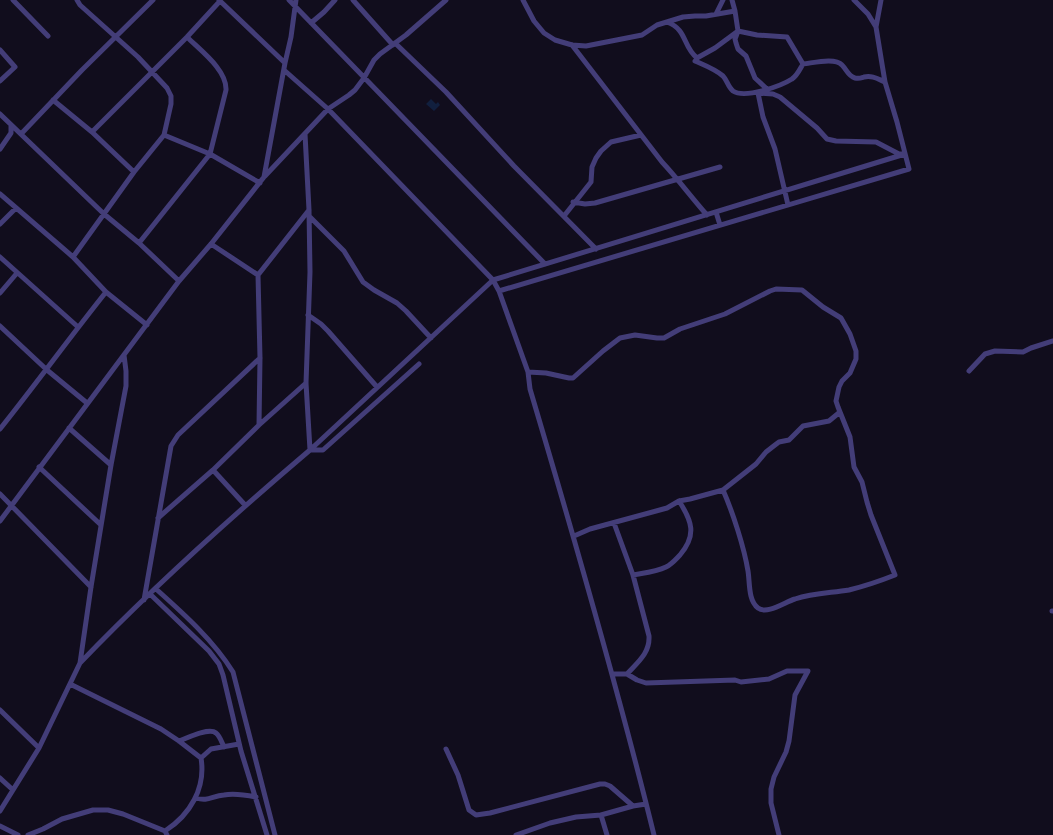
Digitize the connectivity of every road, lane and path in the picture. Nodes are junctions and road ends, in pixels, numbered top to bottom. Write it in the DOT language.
graph roads {
  1 [pos="13,0"];
  2 [pos="77,0"];
  3 [pos="152,0"];
  4 [pos="289,0"];
  5 [pos="296,0"];
  6 [pos="336,0"];
  7 [pos="353,0"];
  8 [pos="446,0"];
  9 [pos="523,0"];
  10 [pos="732,0"];
  11 [pos="854,0"];
  12 [pos="881,0"];
  13 [pos="220,1"];
  14 [pos="722,1"];
  15 [pos="295,6"];
  16 [pos="735,11"];
  17 [pos="727,12"];
  18 [pos="716,14"];
  19 [pos="667,22"];
  20 [pos="311,23"];
  21 [pos="876,28"];
  22 [pos="738,31"];
  23 [pos="48,36"];
  24 [pos="115,37"];
  25 [pos="187,37"];
  26 [pos="394,44"];
  27 [pos="572,45"];
  28 [pos="0,50"];
  29 [pos="695,61"];
  30 [pos="286,63"];
  31 [pos="803,64"];
  32 [pos="284,70"];
  33 [pos="152,72"];
  34 [pos="364,78"];
  35 [pos="0,81"];
  36 [pos="885,82"];
  37 [pos="767,89"];
  38 [pos="757,93"];
  39 [pos="53,100"];
  40 [pos="328,109"];
  41 [pos="0,114"];
  42 [pos="11,126"];
  43 [pos="92,132"];
  44 [pos="21,134"];
  45 [pos="305,134"];
  46 [pos="164,135"];
  47 [pos="641,135"];
  48 [pos="0,149"];
  49 [pos="210,154"];
  50 [pos="906,154"];
  51 [pos="720,167"];
  52 [pos="134,172"];
  53 [pos="264,178"];
  54 [pos="678,180"];
  55 [pos="260,182"];
  56 [pos="785,191"];
  57 [pos="0,194"];
  58 [pos="574,202"];
  59 [pos="788,205"];
  60 [pos="16,208"];
  61 [pos="716,212"];
  62 [pos="309,213"];
  63 [pos="104,214"];
  64 [pos="707,215"];
  65 [pos="564,216"];
  66 [pos="0,224"];
  67 [pos="720,225"];
  68 [pos="139,243"];
  69 [pos="211,244"];
  70 [pos="596,248"];
  71 [pos="0,257"];
  72 [pos="73,257"];
  73 [pos="545,264"];
  74 [pos="17,273"];
  75 [pos="258,275"];
  76 [pos="493,280"];
  77 [pos="179,281"];
  78 [pos="499,291"];
  79 [pos="106,292"];
  80 [pos="0,293"];
  81 [pos="308,315"];
  82 [pos="147,325"];
  83 [pos="0,326"];
  84 [pos="78,327"];
  85 [pos="431,338"];
  86 [pos="1053,341"];
  87 [pos="124,355"];
  88 [pos="260,358"];
  89 [pos="419,364"];
  90 [pos="47,370"];
  91 [pos="969,371"];
  92 [pos="528,372"];
  93 [pos="306,382"];
  94 [pos="377,387"];
  95 [pos="87,403"];
  96 [pos="840,412"];
  97 [pos="259,426"];
  98 [pos="68,428"];
  99 [pos="0,429"];
  100 [pos="310,450"];
  101 [pos="111,466"];
  102 [pos="39,467"];
  103 [pos="213,470"];
  104 [pos="723,490"];
  105 [pos="0,494"];
  106 [pos="679,501"];
  107 [pos="246,505"];
  108 [pos="12,506"];
  109 [pos="158,518"];
  110 [pos="0,520"];
  111 [pos="614,522"];
  112 [pos="102,525"];
  113 [pos="574,536"];
  114 [pos="633,575"];
  115 [pos="91,586"];
  116 [pos="156,589"];
  117 [pos="150,594"];
  118 [pos="144,600"];
  119 [pos="80,663"];
  120 [pos="612,674"];
  121 [pos="627,674"];
  122 [pos="70,684"];
  123 [pos="0,710"];
  124 [pos="179,741"];
  125 [pos="239,744"];
  126 [pos="224,747"];
  127 [pos="39,748"];
  128 [pos="446,749"];
  129 [pos="201,758"];
  130 [pos="0,778"];
  131 [pos="12,790"];
  132 [pos="256,797"];
  133 [pos="196,798"];
  134 [pos="646,804"];
  135 [pos="633,806"];
  136 [pos="0,811"];
  137 [pos="601,815"];
  138 [pos="0,826"];
  139 [pos="166,833"];
  140 [pos="18,835"];
  141 [pos="28,835"];
  142 [pos="267,835"];
  143 [pos="275,835"];
  144 [pos="516,835"];
  145 [pos="607,835"];
  146 [pos="654,835"];
  147 [pos="779,835"];
  1 -- 23 [label="street"];
  2 -- 24 [label="street"];
  3 -- 24 [label="street"];
  4 -- 15 [label="street"];
  5 -- 15 [label="street"];
  6 -- 20 [label="street"];
  7 -- 26 [label="street"];
  8 -- 26 [label="street"];
  9 -- 27 [label="street"];
  10 -- 16 [label="street"];
  11 -- 21 [label="street"];
  12 -- 21 [label="street"];
  13 -- 25 [label="street"];
  13 -- 30 [label="street"];
  14 -- 17 [label="street"];
  14 -- 18 [label="street"];
  15 -- 20 [label="street"];
  15 -- 30 [label="street"];
  16 -- 17 [label="street"];
  16 -- 22 [label="street"];
  17 -- 18 [label="street"];
  18 -- 19 [label="street"];
  19 -- 22 [label="street"];
  19 -- 27 [label="street"];
  20 -- 34 [label="street"];
  21 -- 36 [label="street"];
  22 -- 31 [label="street"];
  22 -- 37 [label="street"];
  24 -- 33 [label="street"];
  24 -- 39 [label="street"];
  25 -- 33 [label="street"];
  25 -- 49 [label="street"];
  26 -- 34 [label="street"];
  26 -- 65 [label="street"];
  27 -- 47 [label="street"];
  28 -- 35 [label="street"];
  29 -- 38 [label="street"];
  30 -- 32 [label="street"];
  31 -- 36 [label="street"];
  31 -- 37 [label="street"];
  32 -- 40 [label="street"];
  32 -- 53 [label="street"];
  33 -- 43 [label="street"];
  33 -- 46 [label="street"];
  34 -- 40 [label="street"];
  34 -- 73 [label="street"];
  36 -- 50 [label="street"];
  37 -- 38 [label="street"];
  38 -- 50 [label="street"];
  38 -- 56 [label="street"];
  39 -- 43 [label="street"];
  39 -- 44 [label="street"];
  40 -- 45 [label="street"];
  40 -- 76 [label="street"];
  41 -- 42 [label="street"];
  42 -- 44 [label="street"];
  42 -- 48 [label="street"];
  43 -- 52 [label="street"];
  44 -- 63 [label="street"];
  45 -- 53 [label="street"];
  45 -- 62 [label="street"];
  46 -- 49 [label="street"];
  46 -- 52 [label="street"];
  47 -- 54 [label="street"];
  47 -- 58 [label="street"];
  49 -- 55 [label="street"];
  49 -- 68 [label="street"];
  50 -- 56 [label="street"];
  50 -- 59 [label="street"];
  51 -- 54 [label="street"];
  52 -- 63 [label="street"];
  53 -- 55 [label="street"];
  54 -- 58 [label="street"];
  54 -- 64 [label="street"];
  55 -- 69 [label="street"];
  56 -- 59 [label="street"];
  56 -- 61 [label="street"];
  57 -- 60 [label="street"];
  58 -- 65 [label="street"];
  59 -- 67 [label="street"];
  60 -- 66 [label="street"];
  60 -- 72 [label="street"];
  61 -- 64 [label="street"];
  61 -- 67 [label="street"];
  62 -- 75 [label="street"];
  62 -- 81 [label="street"];
  62 -- 85 [label="street"];
  63 -- 68 [label="street"];
  63 -- 72 [label="street"];
  64 -- 70 [label="street"];
  65 -- 70 [label="street"];
  67 -- 78 [label="street"];
  68 -- 77 [label="street"];
  69 -- 75 [label="street"];
  69 -- 77 [label="street"];
  70 -- 73 [label="street"];
  71 -- 74 [label="street"];
  72 -- 79 [label="street"];
  73 -- 76 [label="street"];
  74 -- 80 [label="street"];
  74 -- 84 [label="street"];
  75 -- 88 [label="street"];
  76 -- 78 [label="street"];
  76 -- 85 [label="street"];
  77 -- 82 [label="street"];
  78 -- 92 [label="street"];
  79 -- 82 [label="street"];
  79 -- 84 [label="street"];
  81 -- 93 [label="street"];
  81 -- 94 [label="street"];
  82 -- 87 [label="street"];
  83 -- 90 [label="street"];
  84 -- 90 [label="street"];
  85 -- 94 [label="street"];
  86 -- 91 [label="street"];
  87 -- 95 [label="street"];
  87 -- 101 [label="street"];
  88 -- 97 [label="street"];
  88 -- 109 [label="street"];
  89 -- 100 [label="street"];
  90 -- 95 [label="street"];
  90 -- 99 [label="street"];
  92 -- 96 [label="street"];
  92 -- 113 [label="street"];
  93 -- 97 [label="street"];
  93 -- 100 [label="street"];
  94 -- 100 [label="street"];
  95 -- 98 [label="street"];
  96 -- 104 [label="street"];
  96 -- 104 [label="street"];
  97 -- 103 [label="street"];
  98 -- 101 [label="street"];
  98 -- 102 [label="street"];
  100 -- 107 [label="street"];
  101 -- 112 [label="street"];
  102 -- 108 [label="street"];
  102 -- 112 [label="street"];
  103 -- 107 [label="street"];
  103 -- 109 [label="street"];
  104 -- 106 [label="street"];
  105 -- 108 [label="street"];
  106 -- 111 [label="street"];
  106 -- 114 [label="street"];
  107 -- 116 [label="street"];
  108 -- 110 [label="street"];
  108 -- 115 [label="street"];
  109 -- 118 [label="street"];
  111 -- 113 [label="street"];
  111 -- 114 [label="street"];
  112 -- 115 [label="street"];
  113 -- 120 [label="street"];
  114 -- 121 [label="street"];
  115 -- 119 [label="street"];
  116 -- 117 [label="street"];
  116 -- 143 [label="street"];
  117 -- 118 [label="street"];
  117 -- 125 [label="street"];
  118 -- 119 [label="street"];
  119 -- 122 [label="street"];
  120 -- 121 [label="street"];
  120 -- 134 [label="street"];
  121 -- 147 [label="street"];
  122 -- 124 [label="street"];
  122 -- 127 [label="street"];
  123 -- 127 [label="street"];
  124 -- 126 [label="street"];
  124 -- 129 [label="street"];
  125 -- 126 [label="street"];
  125 -- 132 [label="street"];
  126 -- 129 [label="street"];
  127 -- 131 [label="street"];
  128 -- 135 [label="street"];
  129 -- 133 [label="street"];
  130 -- 131 [label="street"];
  131 -- 136 [label="street"];
  132 -- 133 [label="street"];
  132 -- 142 [label="street"];
  133 -- 139 [label="street"];
  134 -- 135 [label="street"];
  134 -- 146 [label="street"];
  135 -- 137 [label="street"];
  137 -- 144 [label="street"];
  137 -- 145 [label="street"];
  138 -- 140 [label="street"];
  139 -- 141 [label="street"];
}
